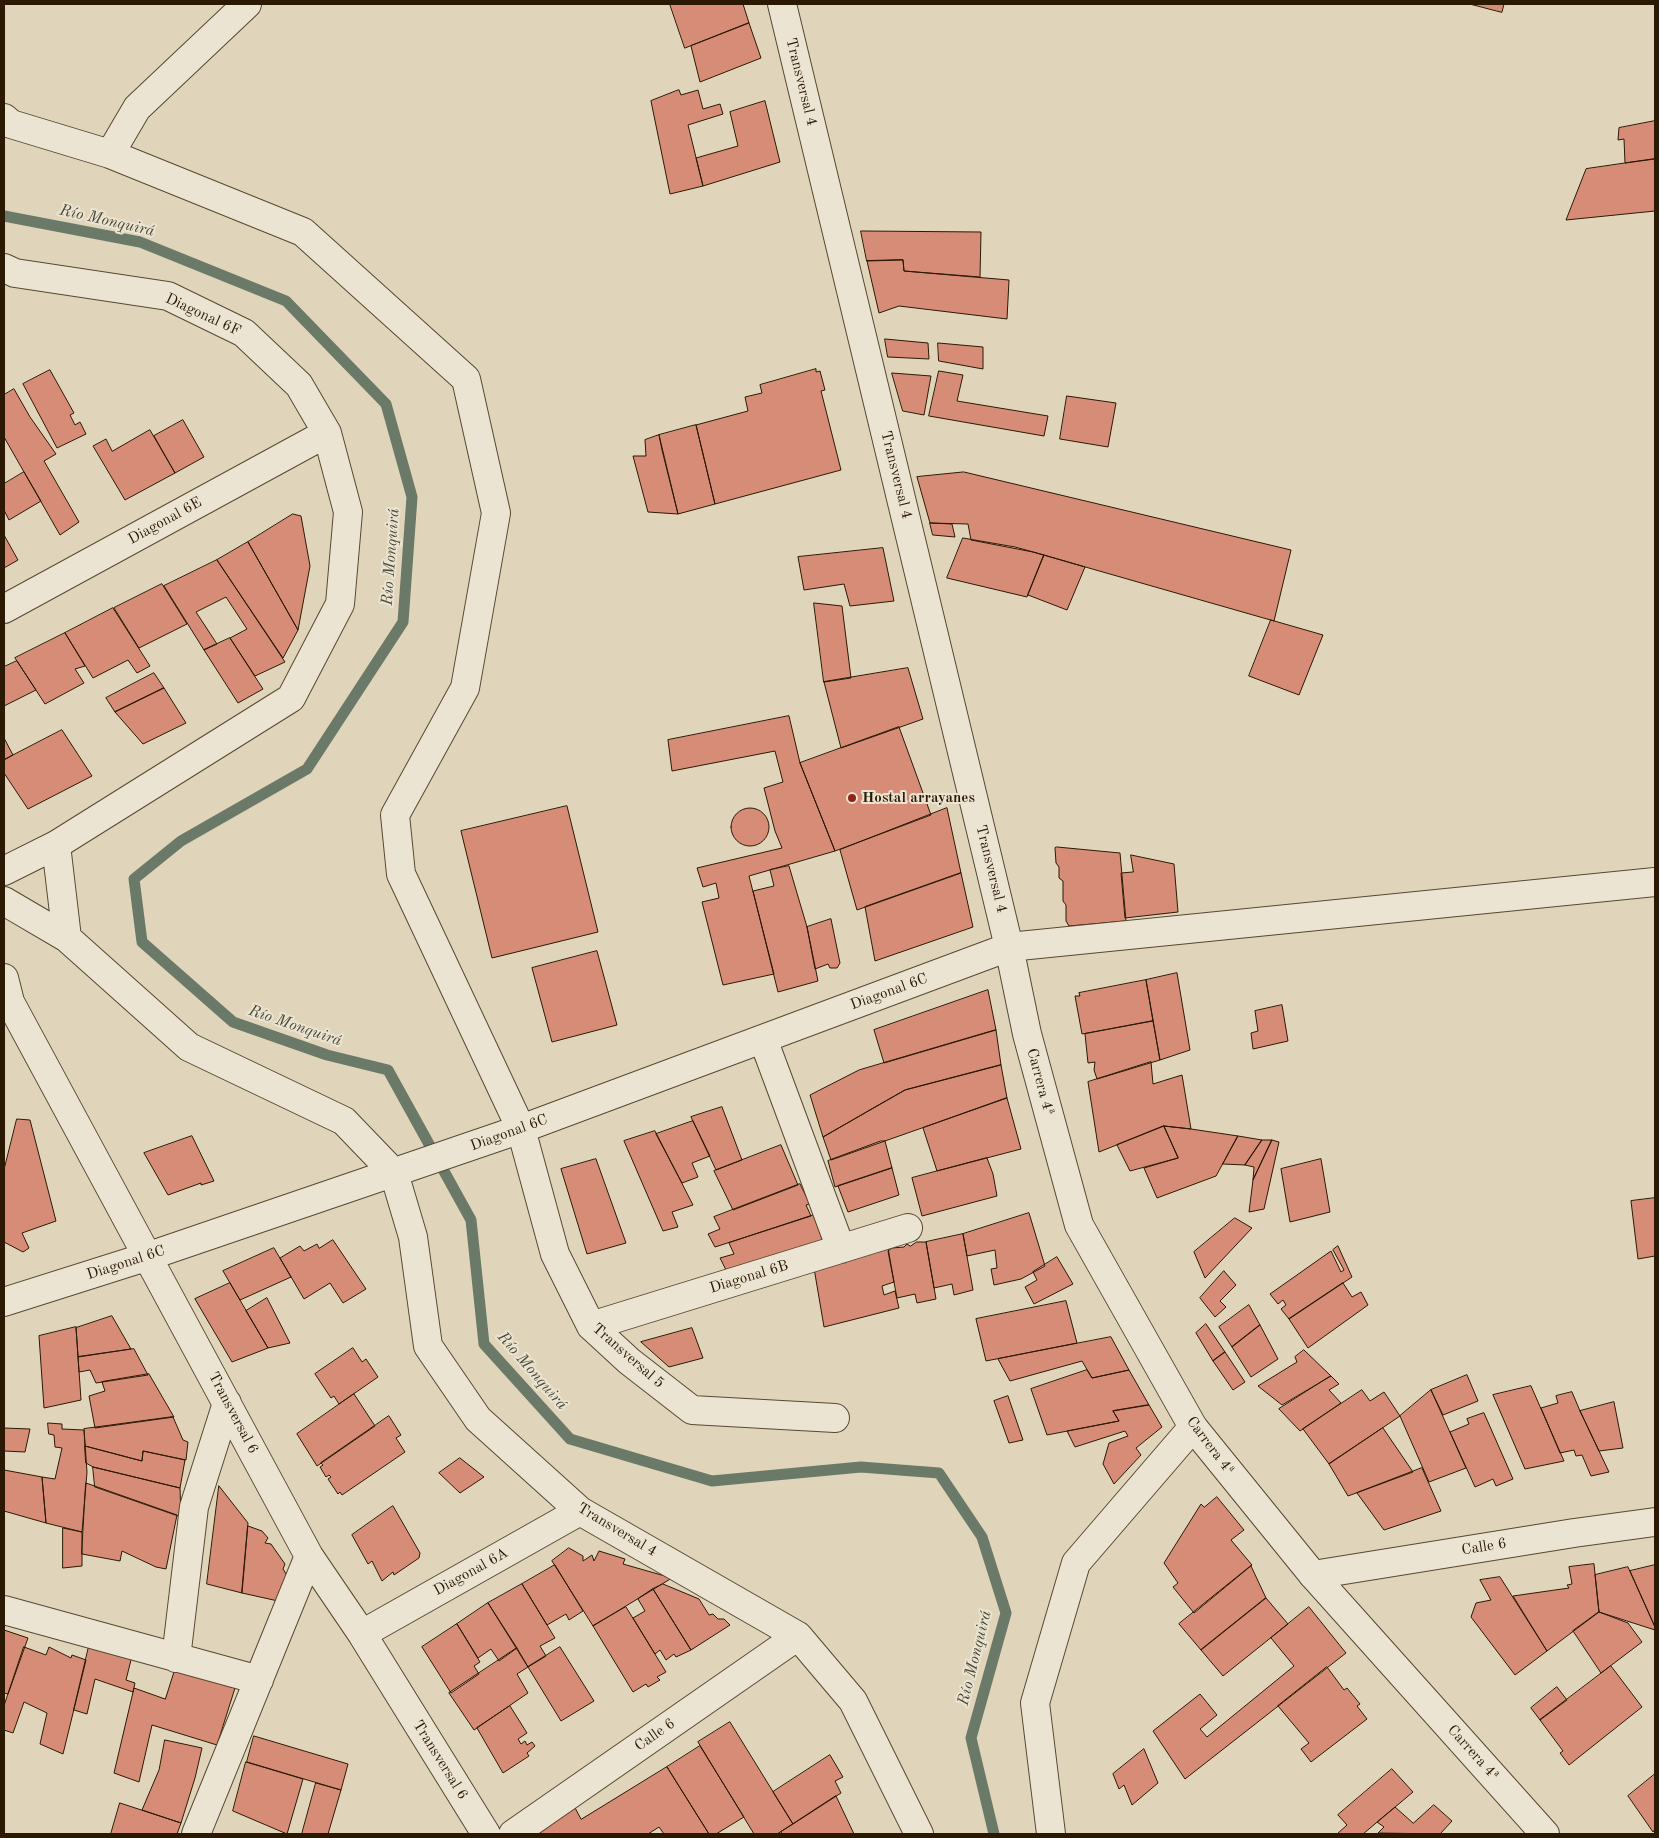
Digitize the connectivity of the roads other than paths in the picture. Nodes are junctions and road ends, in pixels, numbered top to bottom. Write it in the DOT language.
graph roads {
  1 [pos="247,4"];
  2 [pos="782,4"];
  3 [pos="4,118"];
  4 [pos="110,154"];
  5 [pos="4,268"];
  6 [pos="327,433"];
  7 [pos="4,609"];
  8 [pos="56,845"];
  9 [pos="4,871"];
  10 [pos="1655,882"];
  11 [pos="4,901"];
  12 [pos="67,938"];
  13 [pos="1009,947"];
  14 [pos="7,990"];
  15 [pos="4,1030"];
  16 [pos="763,1039"];
  17 [pos="521,1129"];
  18 [pos="394,1173"];
  19 [pos="908,1228"];
  20 [pos="841,1249"];
  21 [pos="148,1256"];
  22 [pos="4,1302"];
  23 [pos="591,1326"];
  24 [pos="227,1403"];
  25 [pos="834,1418"];
  26 [pos="1193,1427"];
  27 [pos="580,1510"];
  28 [pos="1655,1522"];
  29 [pos="309,1556"];
  30 [pos="1313,1575"];
  31 [pos="4,1610"];
  32 [pos="362,1634"];
  33 [pos="798,1636"];
  34 [pos="176,1658"];
  35 [pos="259,1680"];
  36 [pos="196,1834"];
  37 [pos="486,1834"];
  38 [pos="512,1834"];
  39 [pos="919,1834"];
  40 [pos="1051,1834"];
  41 [pos="1545,1834"];
  1 -- 4 [label="street"];
  2 -- 13 [label="street, Transversal 4"];
  3 -- 4 [label="street, Transversal 5"];
  4 -- 17 [label="street, Transversal 5"];
  5 -- 6 [label="street, Diagonal 6F"];
  6 -- 7 [label="street, Diagonal 6E"];
  6 -- 8 [label="street, Diagonal 6F"];
  8 -- 9 [label="street, Diagonal 6F"];
  8 -- 12 [label="street"];
  10 -- 13 [label="street, Diagonal 6C"];
  11 -- 12 [label="street"];
  12 -- 18 [label="street"];
  13 -- 16 [label="street, Diagonal 6C"];
  13 -- 26 [label="street, Carrera 4ª"];
  14 -- 15 [label="street"];
  14 -- 21 [label="street, Transversal 6"];
  16 -- 17 [label="street, Diagonal 6C"];
  16 -- 20 [label="street"];
  17 -- 18 [label="street, Diagonal 6C"];
  17 -- 23 [label="street, Transversal 5"];
  18 -- 21 [label="street, Diagonal 6C"];
  18 -- 27 [label="street, Transversal 4"];
  19 -- 20 [label="street, Diagonal 6B"];
  20 -- 23 [label="street, Diagonal 6B"];
  21 -- 22 [label="street, Diagonal 6C"];
  21 -- 24 [label="street, Transversal 6"];
  23 -- 25 [label="street, Transversal 5"];
  24 -- 29 [label="street, Transversal 6"];
  24 -- 34 [label="street"];
  26 -- 30 [label="street, Carrera 4ª"];
  26 -- 40 [label="street"];
  27 -- 32 [label="street, Diagonal 6A"];
  27 -- 33 [label="street, Transversal 4"];
  28 -- 30 [label="street, Calle 6"];
  29 -- 32 [label="street, Transversal 6"];
  29 -- 35 [label="street"];
  30 -- 41 [label="street, Carrera 4ª"];
  31 -- 34 [label="street"];
  32 -- 37 [label="street, Transversal 6"];
  33 -- 38 [label="street, Calle 6"];
  33 -- 39 [label="street, Transversal 4"];
  34 -- 35 [label="street"];
  35 -- 36 [label="street"];
}
